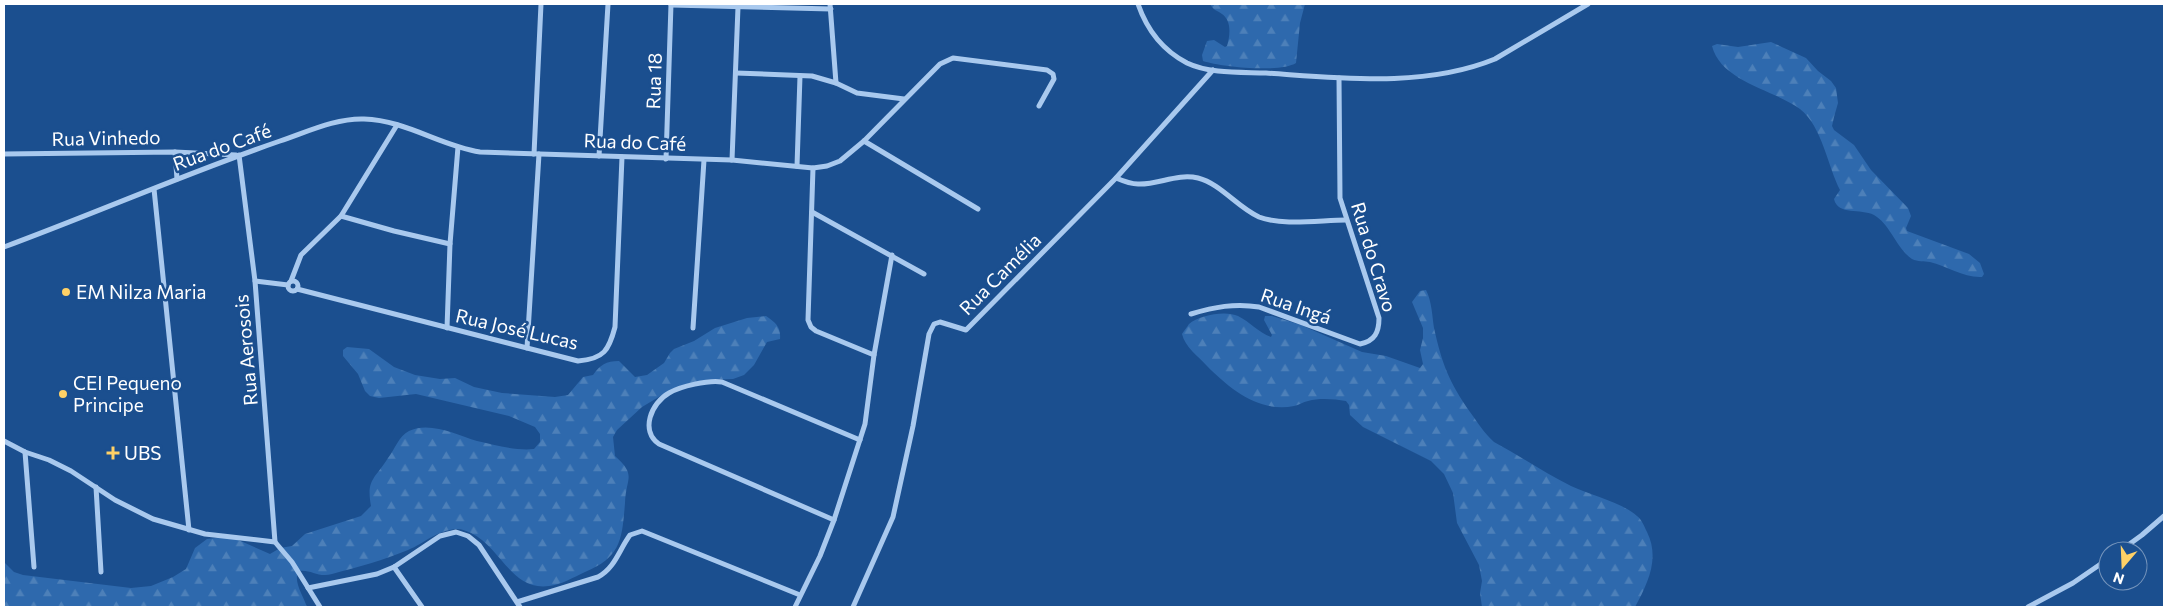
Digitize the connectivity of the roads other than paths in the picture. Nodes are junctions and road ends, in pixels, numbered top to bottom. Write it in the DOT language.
graph roads {
  1 [pos="541,4"];
  2 [pos="608,4"];
  3 [pos="671,4"];
  4 [pos="1138,4"];
  5 [pos="1588,4"];
  6 [pos="830,6"];
  7 [pos="738,7"];
  8 [pos="1213,70"];
  9 [pos="736,73"];
  10 [pos="800,76"];
  11 [pos="1339,78"];
  12 [pos="836,83"];
  13 [pos="904,99"];
  14 [pos="1039,106"];
  15 [pos="397,125"];
  16 [pos="864,141"];
  17 [pos="458,147"];
  18 [pos="175,152"];
  19 [pos="4,154"];
  20 [pos="537,154"];
  21 [pos="239,155"];
  22 [pos="599,156"];
  23 [pos="622,157"];
  24 [pos="666,158"];
  25 [pos="704,160"];
  26 [pos="732,160"];
  27 [pos="797,166"];
  28 [pos="813,168"];
  29 [pos="1116,178"];
  30 [pos="177,179"];
  31 [pos="154,189"];
  32 [pos="978,209"];
  33 [pos="812,212"];
  34 [pos="341,216"];
  35 [pos="1346,220"];
  36 [pos="450,244"];
  37 [pos="4,247"];
  38 [pos="892,255"];
  39 [pos="924,274"];
  40 [pos="255,280"];
  41 [pos="293,285"];
  42 [pos="1192,314"];
  43 [pos="448,328"];
  44 [pos="693,328"];
  45 [pos="1360,344"];
  46 [pos="527,348"];
  47 [pos="874,355"];
  48 [pos="860,440"];
  49 [pos="4,441"];
  50 [pos="25,452"];
  51 [pos="96,486"];
  52 [pos="2164,516"];
  53 [pos="834,520"];
  54 [pos="189,530"];
  55 [pos="2135,541"];
  56 [pos="275,542"];
  57 [pos="2098,566"];
  58 [pos="34,567"];
  59 [pos="394,567"];
  60 [pos="101,572"];
  61 [pos="308,588"];
  62 [pos="800,595"];
  63 [pos="518,604"];
  64 [pos="320,607"];
  65 [pos="422,607"];
  66 [pos="795,607"];
  67 [pos="853,607"];
  68 [pos="2028,607"];
  1 -- 20 [label="street"];
  2 -- 22 [label="street"];
  3 -- 7 [label="street"];
  3 -- 24 [label="street, Rua 18"];
  4 -- 8 [label="street"];
  5 -- 11 [label="street"];
  6 -- 7 [label="street"];
  6 -- 12 [label="street"];
  7 -- 9 [label="street"];
  8 -- 11 [label="street"];
  8 -- 29 [label="street, Rua Camélia"];
  9 -- 10 [label="street"];
  9 -- 26 [label="street"];
  10 -- 12 [label="street"];
  10 -- 27 [label="street"];
  11 -- 35 [label="street, Rua do Cravo"];
  12 -- 13 [label="street"];
  13 -- 14 [label="street, Rua do Café"];
  13 -- 16 [label="street, Rua do Café"];
  15 -- 17 [label="street, Rua do Café"];
  15 -- 21 [label="street, Rua do Café"];
  15 -- 34 [label="street"];
  16 -- 28 [label="street, Rua do Café"];
  16 -- 32 [label="street"];
  17 -- 20 [label="street, Rua do Café"];
  17 -- 36 [label="street"];
  18 -- 19 [label="street, Rua Vinhedo"];
  18 -- 21 [label="street, Rua Vinhedo"];
  18 -- 30 [label="street"];
  20 -- 22 [label="street, Rua do Café"];
  20 -- 46 [label="street"];
  21 -- 30 [label="street, Rua do Café"];
  21 -- 40 [label="street, Rua Aerosois"];
  22 -- 23 [label="street, Rua do Café"];
  23 -- 24 [label="street, Rua do Café"];
  23 -- 46 [label="street, Rua José Lucas"];
  24 -- 25 [label="street, Rua do Café"];
  25 -- 26 [label="street, Rua do Café"];
  25 -- 44 [label="street"];
  26 -- 27 [label="street, Rua do Café"];
  27 -- 28 [label="street, Rua do Café"];
  28 -- 33 [label="street"];
  29 -- 35 [label="street"];
  29 -- 67 [label="street, Rua Camélia"];
  30 -- 31 [label="street, Rua do Café"];
  31 -- 37 [label="street, Rua do Café"];
  31 -- 54 [label="street"];
  33 -- 38 [label="street"];
  33 -- 47 [label="street"];
  34 -- 36 [label="street"];
  34 -- 41 [label="street"];
  35 -- 45 [label="street, Rua do Cravo"];
  36 -- 43 [label="street"];
  38 -- 39 [label="street"];
  38 -- 47 [label="street"];
  40 -- 41 [label="street, Rua José Lucas"];
  40 -- 56 [label="street, Rua Aerosois"];
  41 -- 43 [label="street, Rua José Lucas"];
  42 -- 45 [label="street, Rua Ingá"];
  43 -- 46 [label="street, Rua José Lucas"];
  47 -- 48 [label="street"];
  48 -- 53 [label="street"];
  48 -- 53 [label="street"];
  49 -- 50 [label="street"];
  50 -- 51 [label="street"];
  50 -- 58 [label="street"];
  51 -- 54 [label="street"];
  51 -- 60 [label="street"];
  52 -- 55 [label="street"];
  53 -- 62 [label="street"];
  54 -- 56 [label="street"];
  56 -- 61 [label="street"];
  57 -- 68 [label="street"];
  59 -- 61 [label="street"];
  59 -- 63 [label="street"];
  59 -- 65 [label="street"];
  61 -- 64 [label="street"];
  62 -- 63 [label="street"];
  62 -- 66 [label="street"];
}
